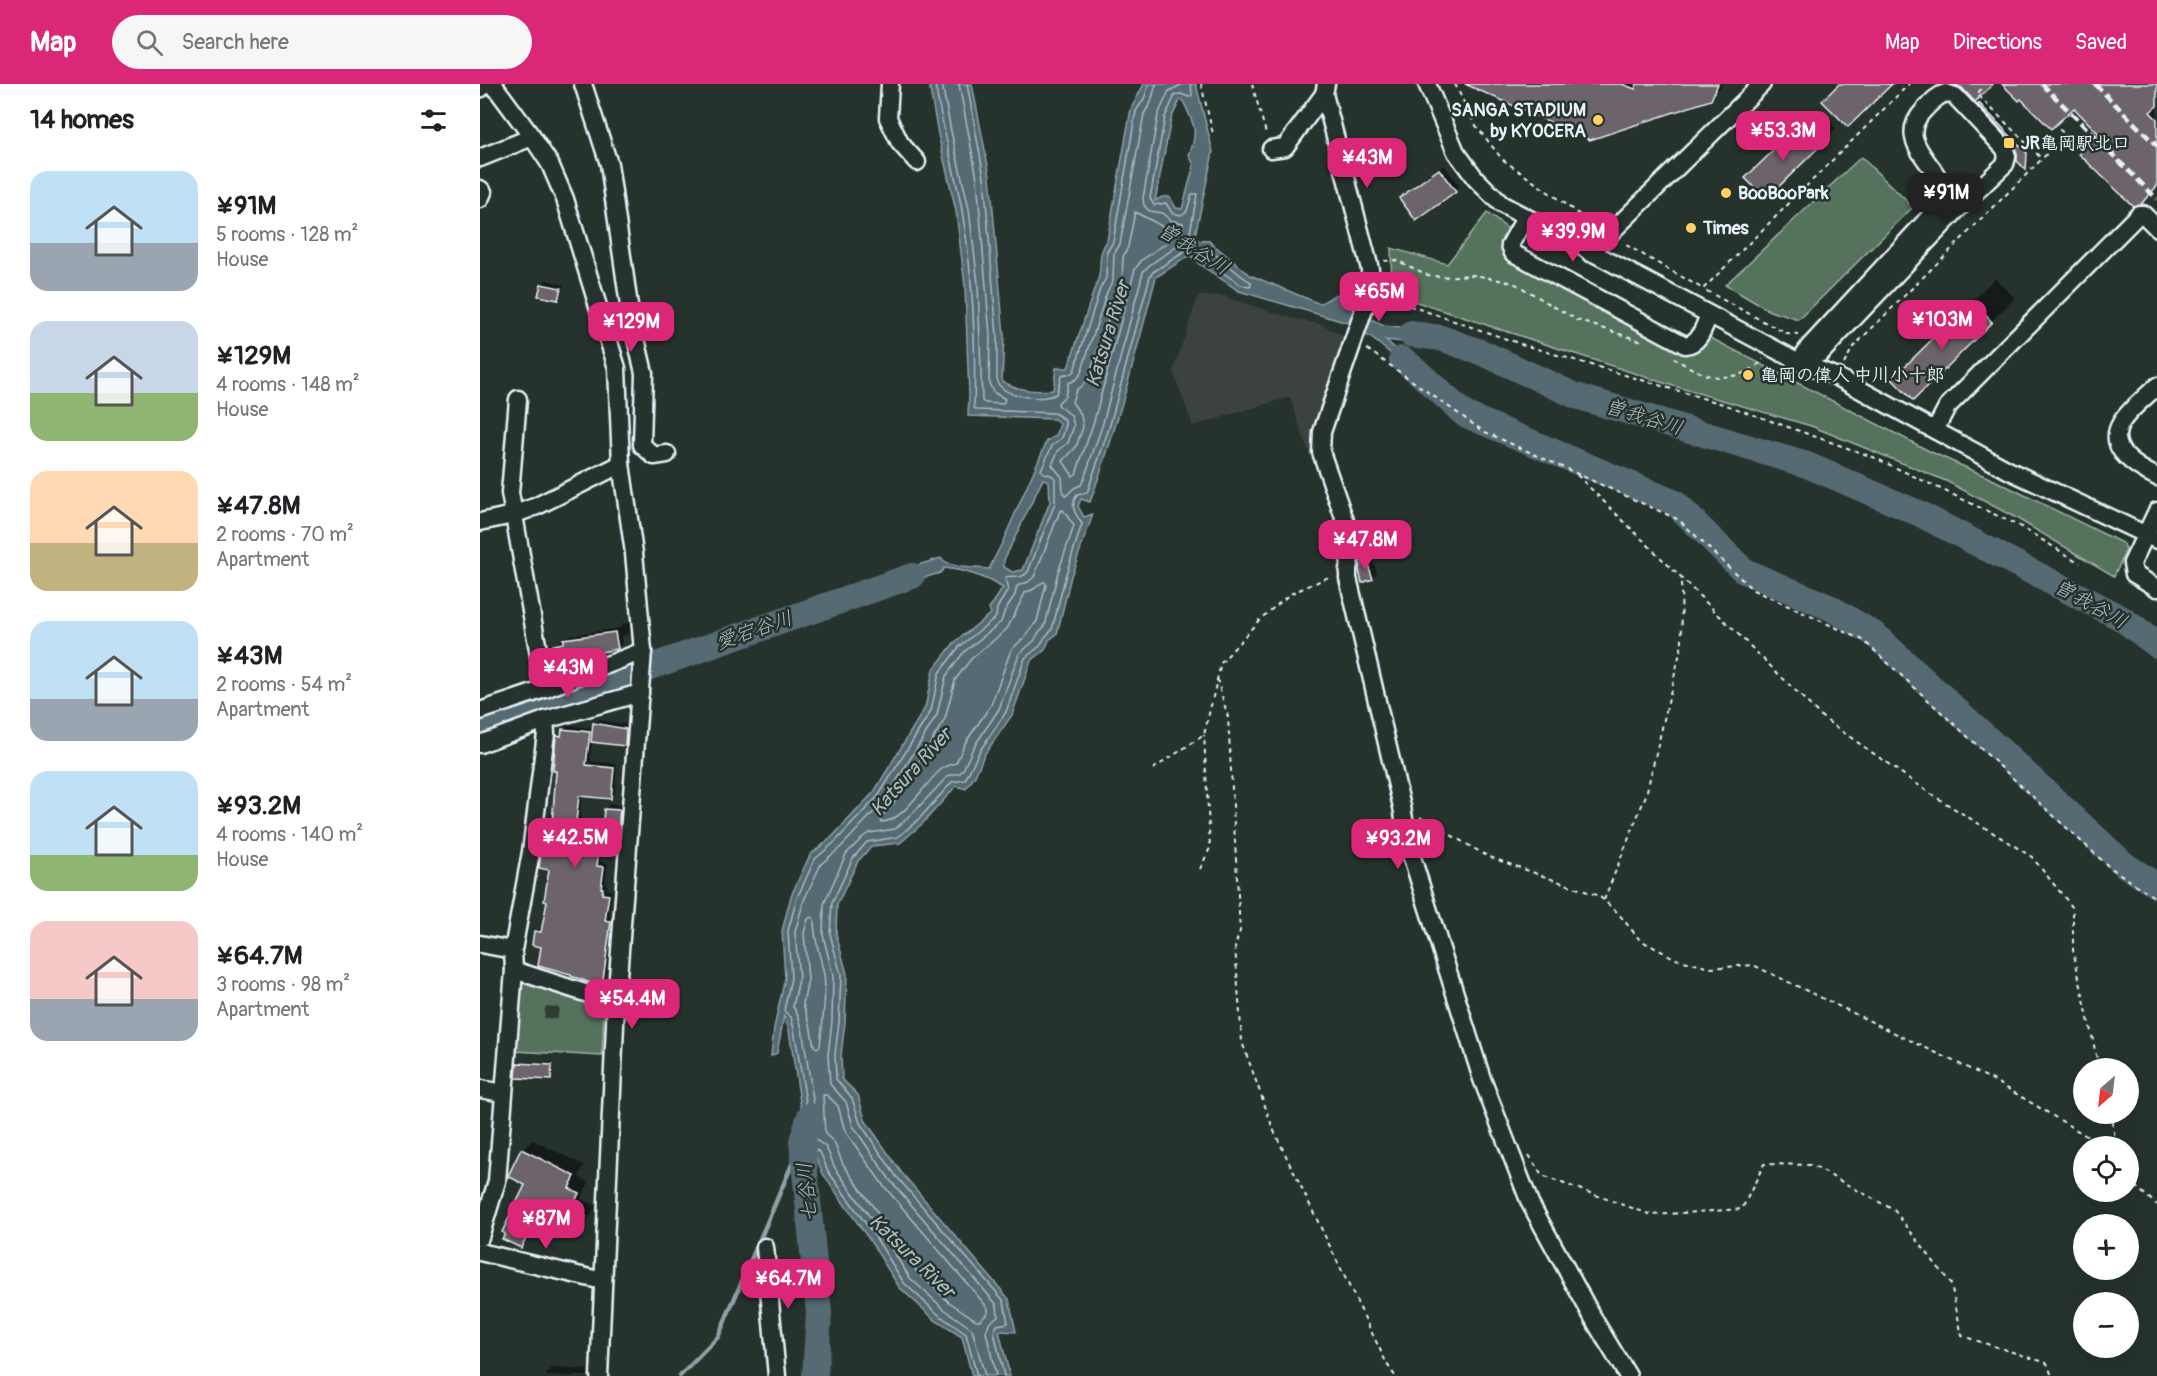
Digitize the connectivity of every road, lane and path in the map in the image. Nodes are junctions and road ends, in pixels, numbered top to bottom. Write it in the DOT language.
graph roads {
  1 [pos="493,84"];
  2 [pos="583,84"];
  3 [pos="890,84"];
  4 [pos="1201,84"];
  5 [pos="1252,84"];
  6 [pos="1427,84"];
  7 [pos="1455,84"];
  8 [pos="1762,84"];
  9 [pos="1910,84"];
  10 [pos="1325,89"];
  11 [pos="1981,90"];
  12 [pos="2055,126"];
  13 [pos="1212,134"];
  14 [pos="532,136"];
  15 [pos="1271,149"];
  16 [pos="480,158"];
  17 [pos="2042,159"];
  18 [pos="917,162"];
  19 [pos="480,189"];
  20 [pos="480,199"];
  21 [pos="1526,218"];
  22 [pos="2157,228"];
  23 [pos="1599,229"];
  24 [pos="1626,244"];
  25 [pos="1590,253"];
  26 [pos="1386,261"];
  27 [pos="1703,289"];
  28 [pos="1369,297"];
  29 [pos="1709,315"];
  30 [pos="1807,332"];
  31 [pos="1356,337"];
  32 [pos="637,341"];
  33 [pos="1652,346"];
  34 [pos="1668,355"];
  35 [pos="1764,358"];
  36 [pos="1799,362"];
  37 [pos="1843,366"];
  38 [pos="617,368"];
  39 [pos="2157,386"];
  40 [pos="518,399"];
  41 [pos="1935,430"];
  42 [pos="667,454"];
  43 [pos="621,464"];
  44 [pos="1575,473"];
  45 [pos="2157,477"];
  46 [pos="2157,511"];
  47 [pos="513,515"];
  48 [pos="480,522"];
  49 [pos="2151,538"];
  50 [pos="2080,563"];
  51 [pos="1348,569"];
  52 [pos="1681,578"];
  53 [pos="2157,588"];
  54 [pos="643,654"];
  55 [pos="1217,679"];
  56 [pos="641,688"];
  57 [pos="545,689"];
  58 [pos="480,711"];
  59 [pos="545,720"];
  60 [pos="1204,735"];
  61 [pos="480,744"];
  62 [pos="1153,769"];
  63 [pos="1402,807"];
  64 [pos="1200,869"];
  65 [pos="2157,899"];
  66 [pos="1604,900"];
  67 [pos="480,944"];
  68 [pos="513,951"];
  69 [pos="514,970"];
  70 [pos="616,1003"];
  71 [pos="2097,1058"];
  72 [pos="480,1089"];
  73 [pos="503,1093"];
  74 [pos="2086,1136"];
  75 [pos="1524,1147"];
  76 [pos="2139,1189"];
  77 [pos="2157,1205"];
  78 [pos="480,1237"];
  79 [pos="765,1247"];
  80 [pos="480,1252"];
  81 [pos="603,1281"];
  82 [pos="599,1376"];
  83 [pos="777,1376"];
  84 [pos="1395,1376"];
  85 [pos="1628,1376"];
  86 [pos="2052,1376"];
  1 -- 14 [label="street"];
  2 -- 32 [label="street"];
  3 -- 18 [label="street"];
  4 -- 13 [label="path"];
  5 -- 15 [label="path"];
  6 -- 21 [label="street"];
  7 -- 23 [label="path"];
  8 -- 25 [label="street"];
  9 -- 27 [label="path"];
  10 -- 15 [label="street"];
  10 -- 28 [label="street"];
  11 -- 17 [label="path"];
  12 -- 17 [label="path"];
  14 -- 16 [label="street"];
  14 -- 38 [label="street"];
  17 -- 37 [label="path"];
  19 -- 20 [label="street"];
  21 -- 25 [label="street"];
  21 -- 29 [label="street"];
  22 -- 41 [label="street"];
  24 -- 27 [label="path"];
  25 -- 29 [label="street"];
  26 -- 33 [label="path"];
  27 -- 30 [label="path"];
  28 -- 31 [label="street"];
  28 -- 50 [label="path"];
  29 -- 36 [label="street"];
  31 -- 44 [label="path"];
  31 -- 51 [label="street"];
  32 -- 38 [label="street"];
  32 -- 42 [label="street"];
  34 -- 35 [label="path"];
  36 -- 36 [label="street"];
  36 -- 41 [label="street"];
  38 -- 43 [label="street"];
  39 -- 45 [label="street"];
  40 -- 47 [label="street"];
  41 -- 49 [label="street"];
  43 -- 47 [label="street"];
  43 -- 54 [label="street"];
  44 -- 52 [label="path"];
  44 -- 65 [label="path"];
  46 -- 49 [label="street"];
  47 -- 48 [label="street"];
  47 -- 57 [label="street"];
  49 -- 53 [label="street"];
  51 -- 55 [label="path"];
  51 -- 63 [label="street"];
  52 -- 66 [label="path"];
  52 -- 71 [label="path"];
  54 -- 56 [label="street"];
  54 -- 57 [label="street"];
  55 -- 60 [label="path"];
  55 -- 84 [label="path"];
  56 -- 59 [label="street"];
  56 -- 70 [label="street"];
  57 -- 58 [label="street"];
  59 -- 61 [label="street"];
  59 -- 68 [label="street"];
  60 -- 62 [label="path"];
  60 -- 64 [label="path"];
  63 -- 66 [label="path"];
  63 -- 85 [label="street"];
  66 -- 74 [label="path"];
  67 -- 68 [label="street"];
  68 -- 69 [label="street"];
  69 -- 70 [label="street"];
  69 -- 73 [label="street"];
  70 -- 81 [label="street"];
  72 -- 73 [label="street"];
  73 -- 78 [label="street"];
  75 -- 86 [label="path"];
  76 -- 77 [label="path"];
  79 -- 83 [label="street"];
  80 -- 81 [label="street"];
  81 -- 82 [label="street"];
}
